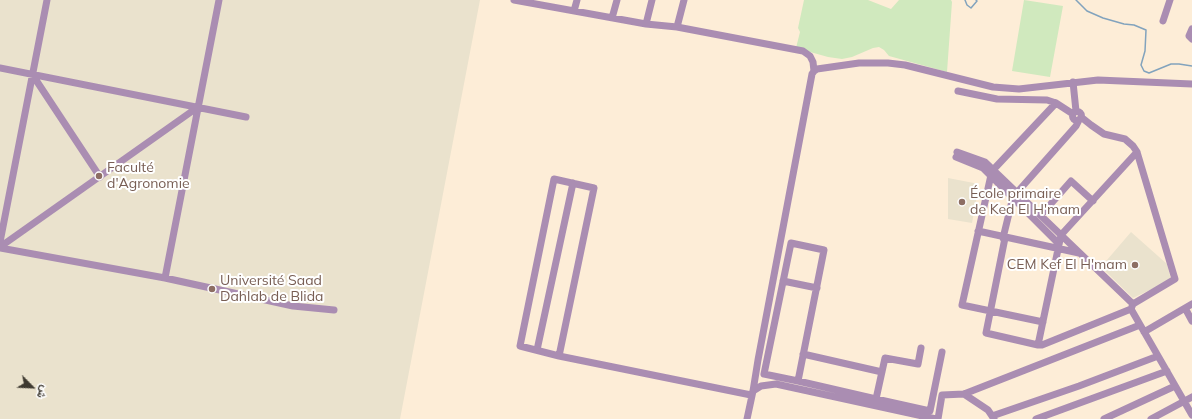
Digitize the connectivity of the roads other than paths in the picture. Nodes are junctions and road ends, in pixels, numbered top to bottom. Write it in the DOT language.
graph roads {
  1 [pos="47,0"];
  2 [pos="219,0"];
  3 [pos="516,0"];
  4 [pos="576,0"];
  5 [pos="617,0"];
  6 [pos="652,0"];
  7 [pos="684,0"];
  8 [pos="1170,0"];
  9 [pos="574,11"];
  10 [pos="612,18"];
  11 [pos="1163,21"];
  12 [pos="646,24"];
  13 [pos="677,27"];
  14 [pos="1192,29"];
  15 [pos="1192,39"];
  16 [pos="0,68"];
  17 [pos="814,71"];
  18 [pos="32,74"];
  19 [pos="1073,82"];
  20 [pos="1192,84"];
  21 [pos="958,92"];
  22 [pos="1056,103"];
  23 [pos="198,107"];
  24 [pos="1074,113"];
  25 [pos="246,117"];
  26 [pos="1080,118"];
  27 [pos="1137,152"];
  28 [pos="956,155"];
  29 [pos="992,173"];
  30 [pos="100,177"];
  31 [pos="573,183"];
  32 [pos="1015,194"];
  33 [pos="1093,201"];
  34 [pos="1041,215"];
  35 [pos="978,231"];
  36 [pos="1061,235"];
  37 [pos="1004,238"];
  38 [pos="0,242"];
  39 [pos="1059,246"];
  40 [pos="0,248"];
  41 [pos="1080,254"];
  42 [pos="165,278"];
  43 [pos="783,281"];
  44 [pos="816,288"];
  45 [pos="1192,304"];
  46 [pos="1132,306"];
  47 [pos="1185,308"];
  48 [pos="334,310"];
  49 [pos="990,311"];
  50 [pos="1192,321"];
  51 [pos="1043,322"];
  52 [pos="1140,324"];
  53 [pos="1144,332"];
  54 [pos="1038,345"];
  55 [pos="921,348"];
  56 [pos="537,350"];
  57 [pos="942,352"];
  58 [pos="803,354"];
  59 [pos="559,356"];
  60 [pos="1158,356"];
  61 [pos="1167,371"];
  62 [pos="882,372"];
  63 [pos="764,374"];
  64 [pos="798,381"];
  65 [pos="759,382"];
  66 [pos="1176,386"];
  67 [pos="752,393"];
  68 [pos="964,394"];
  69 [pos="1192,397"];
  70 [pos="876,399"];
  71 [pos="1184,401"];
  72 [pos="1192,415"];
  73 [pos="926,418"];
  74 [pos="993,418"];
  75 [pos="747,419"];
  76 [pos="937,419"];
  77 [pos="1036,419"];
  78 [pos="1104,419"];
  79 [pos="1151,419"];
  1 -- 18 [label="street"];
  2 -- 23 [label="street"];
  3 -- 9 [label="street"];
  4 -- 9 [label="street"];
  5 -- 10 [label="street"];
  6 -- 12 [label="street"];
  7 -- 13 [label="street"];
  8 -- 11 [label="street"];
  9 -- 10 [label="street"];
  10 -- 12 [label="street"];
  12 -- 13 [label="street"];
  13 -- 17 [label="street"];
  14 -- 15 [label="street"];
  16 -- 18 [label="street"];
  17 -- 19 [label="street"];
  17 -- 65 [label="street"];
  18 -- 23 [label="street"];
  18 -- 30 [label="street"];
  18 -- 38 [label="street"];
  19 -- 20 [label="street"];
  19 -- 24 [label="street"];
  21 -- 22 [label="street"];
  22 -- 24 [label="street"];
  22 -- 29 [label="street"];
  23 -- 25 [label="street"];
  23 -- 30 [label="street"];
  23 -- 42 [label="street"];
  24 -- 26 [label="street"];
  26 -- 27 [label="street"];
  26 -- 32 [label="street"];
  27 -- 33 [label="street"];
  27 -- 46 [label="street"];
  28 -- 29 [label="street"];
  29 -- 32 [label="street"];
  29 -- 35 [label="street"];
  30 -- 40 [label="street"];
  31 -- 56 [label="street"];
  31 -- 56 [label="street"];
  31 -- 59 [label="street"];
  32 -- 34 [label="street"];
  32 -- 37 [label="street"];
  32 -- 39 [label="street"];
  33 -- 34 [label="street"];
  33 -- 36 [label="street"];
  34 -- 36 [label="street"];
  35 -- 37 [label="street"];
  35 -- 49 [label="street"];
  36 -- 39 [label="street"];
  36 -- 41 [label="street"];
  37 -- 39 [label="street"];
  37 -- 49 [label="street"];
  39 -- 41 [label="street"];
  39 -- 51 [label="street"];
  40 -- 42 [label="street"];
  41 -- 46 [label="street"];
  42 -- 48 [label="street"];
  43 -- 44 [label="street"];
  43 -- 44 [label="street"];
  43 -- 63 [label="street"];
  44 -- 58 [label="street"];
  45 -- 47 [label="street"];
  46 -- 52 [label="street"];
  46 -- 54 [label="street"];
  47 -- 50 [label="street"];
  47 -- 53 [label="street"];
  49 -- 51 [label="street"];
  49 -- 54 [label="street"];
  51 -- 54 [label="street"];
  52 -- 53 [label="street"];
  52 -- 68 [label="street"];
  53 -- 60 [label="street"];
  55 -- 62 [label="street"];
  56 -- 59 [label="street"];
  57 -- 70 [label="street"];
  58 -- 62 [label="street"];
  58 -- 64 [label="street"];
  59 -- 67 [label="street"];
  60 -- 61 [label="street"];
  60 -- 74 [label="street"];
  61 -- 66 [label="street"];
  61 -- 77 [label="street"];
  62 -- 70 [label="street"];
  63 -- 64 [label="street"];
  63 -- 65 [label="street"];
  64 -- 70 [label="street"];
  65 -- 67 [label="street"];
  65 -- 73 [label="street"];
  66 -- 71 [label="street"];
  66 -- 78 [label="street"];
  67 -- 75 [label="street"];
  68 -- 74 [label="street"];
  68 -- 76 [label="street"];
  69 -- 71 [label="street"];
  71 -- 72 [label="street"];
  71 -- 79 [label="street"];
  73 -- 76 [label="street"];
}
